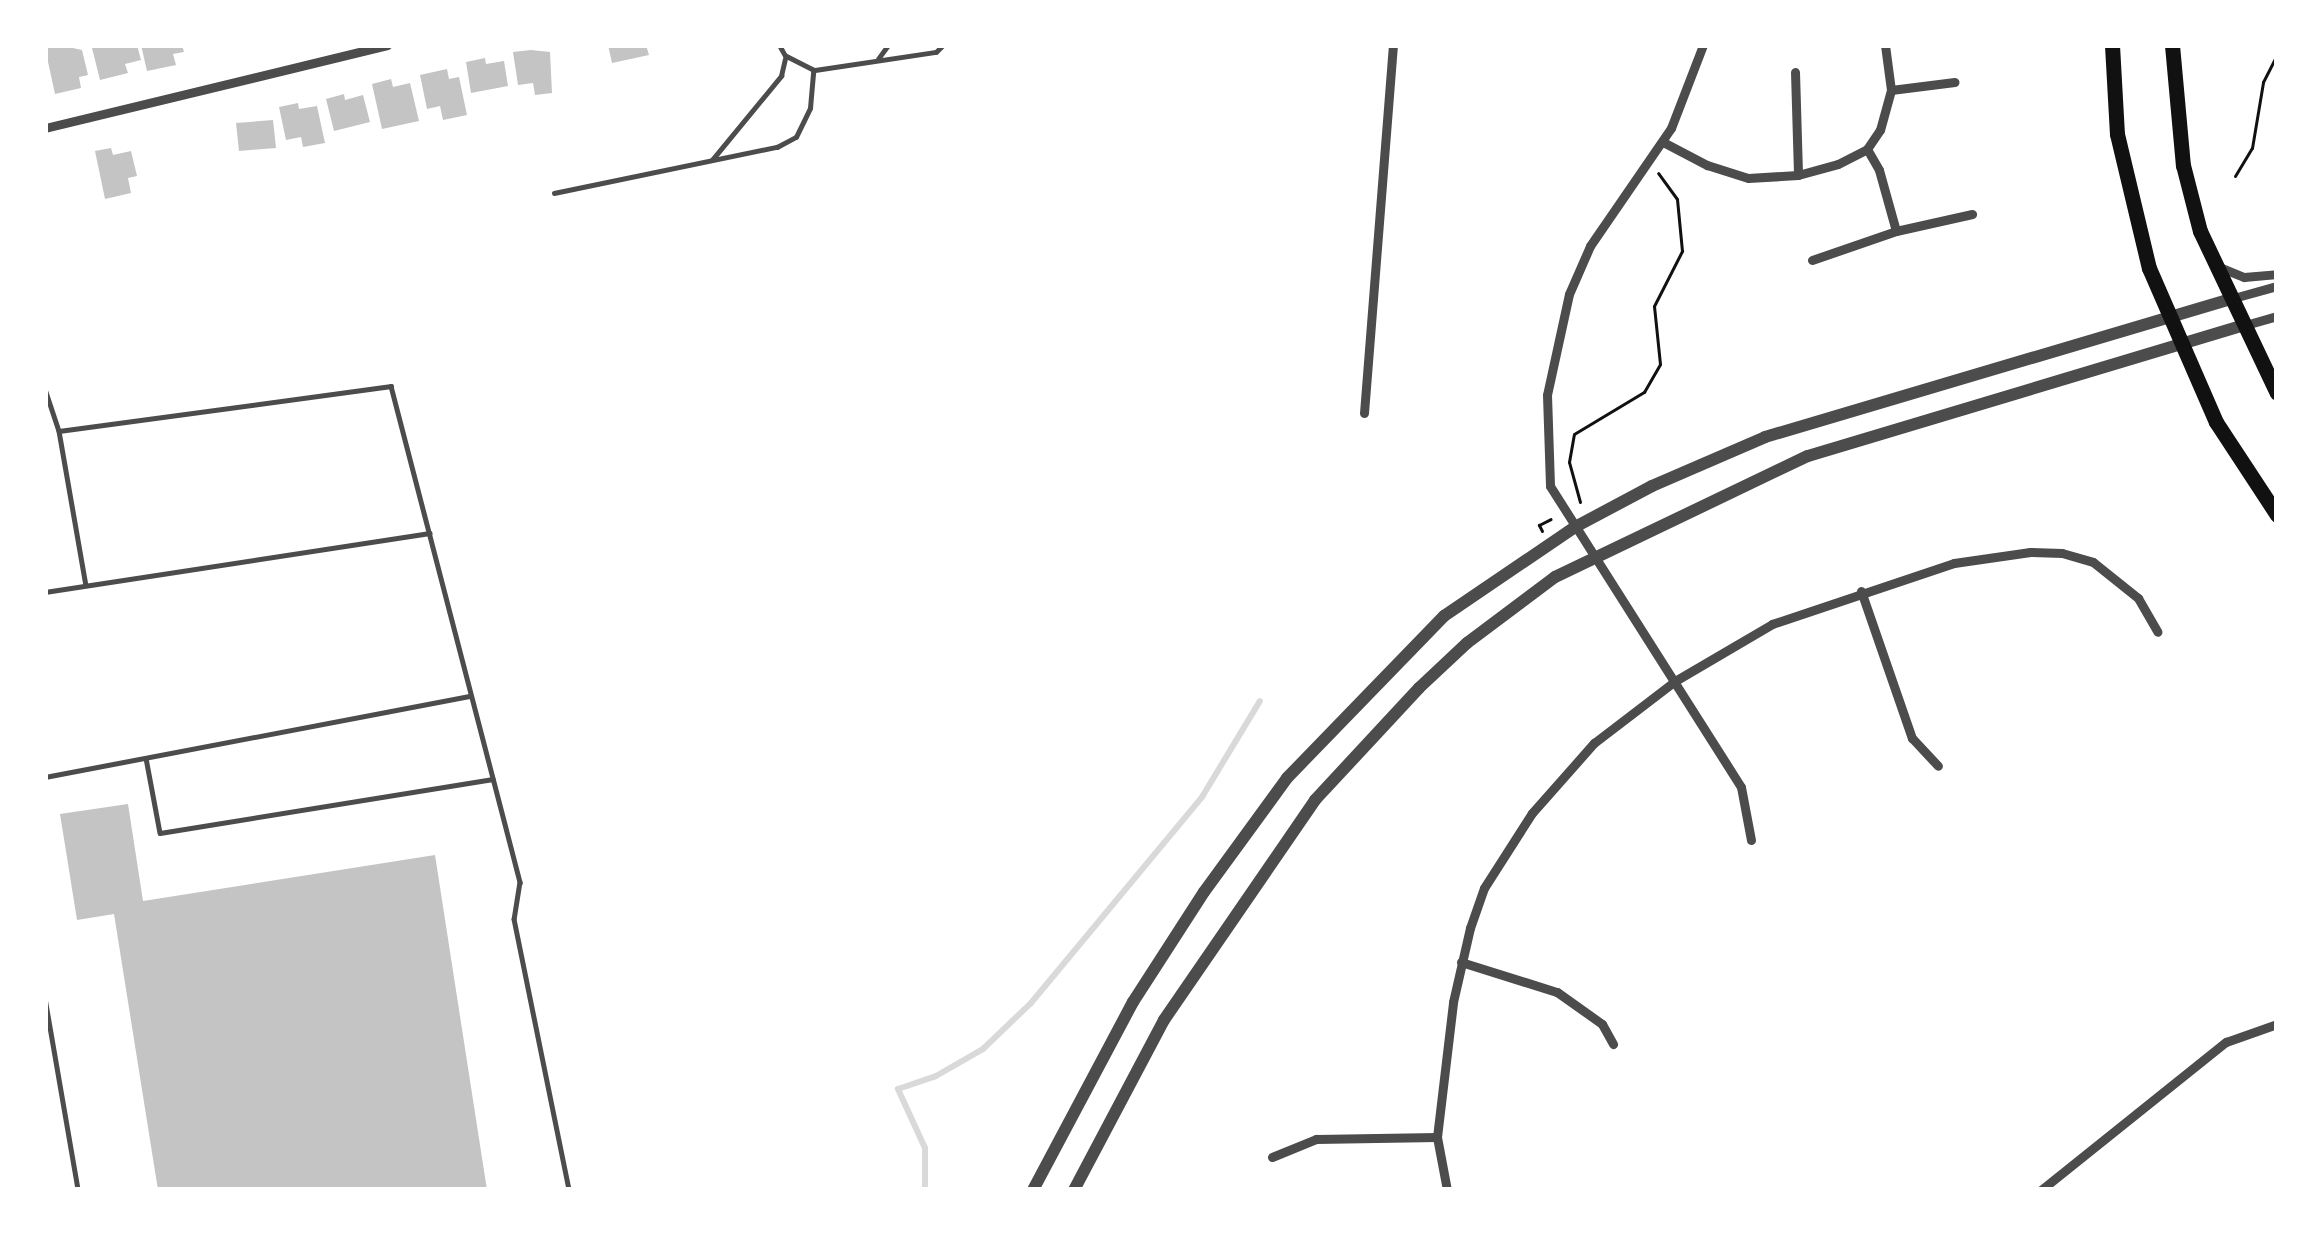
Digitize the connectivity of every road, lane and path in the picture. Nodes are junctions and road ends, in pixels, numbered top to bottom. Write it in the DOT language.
graph roads {
  1 [pos="387,45"];
  2 [pos="779,45"];
  3 [pos="887,45"];
  4 [pos="943,45"];
  5 [pos="1393,45"];
  6 [pos="1703,45"];
  7 [pos="1885,45"];
  8 [pos="2112,45"];
  9 [pos="2172,45"];
  10 [pos="2277,54"];
  11 [pos="785,56"];
  12 [pos="878,59"];
  13 [pos="813,70"];
  14 [pos="1795,72"];
  15 [pos="1955,82"];
  16 [pos="1891,90"];
  17 [pos="45,128"];
  18 [pos="1664,142"];
  19 [pos="1867,149"];
  20 [pos="712,160"];
  21 [pos="1650,162"];
  22 [pos="1798,175"];
  23 [pos="2235,176"];
  24 [pos="554,193"];
  25 [pos="1972,214"];
  26 [pos="1896,231"];
  27 [pos="1812,260"];
  28 [pos="2210,260"];
  29 [pos="2277,274"];
  30 [pos="2277,286"];
  31 [pos="2230,299"];
  32 [pos="2166,316"];
  33 [pos="2277,316"];
  34 [pos="2242,326"];
  35 [pos="2179,344"];
  36 [pos="45,389"];
  37 [pos="2277,393"];
  38 [pos="1364,412"];
  39 [pos="59,431"];
  40 [pos="1565,512"];
  41 [pos="2277,514"];
  42 [pos="1574,527"];
  43 [pos="430,533"];
  44 [pos="1549,544"];
  45 [pos="1594,557"];
  46 [pos="86,586"];
  47 [pos="1861,591"];
  48 [pos="45,592"];
  49 [pos="2158,632"];
  50 [pos="1675,681"];
  51 [pos="472,696"];
  52 [pos="146,758"];
  53 [pos="1938,766"];
  54 [pos="45,777"];
  55 [pos="494,779"];
  56 [pos="1751,840"];
  57 [pos="1461,962"];
  58 [pos="45,998"];
  59 [pos="2277,1024"];
  60 [pos="1612,1044"];
  61 [pos="1437,1137"];
  62 [pos="1272,1157"];
  63 [pos="78,1190"];
  64 [pos="569,1190"];
  65 [pos="1033,1190"];
  66 [pos="1074,1190"];
  67 [pos="1447,1190"];
  68 [pos="2041,1190"];
  1 -- 17 [label="street"];
  2 -- 11 [label="lane"];
  3 -- 12 [label="lane"];
  4 -- 12 [label="lane"];
  5 -- 38 [label="street"];
  6 -- 18 [label="street"];
  7 -- 16 [label="street"];
  8 -- 32 [label="highway"];
  9 -- 28 [label="highway"];
  10 -- 23 [label="path"];
  11 -- 13 [label="lane"];
  11 -- 20 [label="lane"];
  12 -- 13 [label="lane"];
  13 -- 20 [label="lane"];
  14 -- 22 [label="street"];
  15 -- 16 [label="street"];
  16 -- 19 [label="street"];
  18 -- 21 [label="street"];
  18 -- 22 [label="street"];
  19 -- 22 [label="street"];
  19 -- 26 [label="street"];
  20 -- 24 [label="lane"];
  21 -- 40 [label="street"];
  21 -- 40 [label="path"];
  25 -- 26 [label="street"];
  26 -- 27 [label="street"];
  28 -- 29 [label="street"];
  28 -- 31 [label="highway"];
  30 -- 31 [label="street"];
  31 -- 32 [label="street"];
  31 -- 34 [label="highway"];
  32 -- 35 [label="highway"];
  32 -- 42 [label="street"];
  33 -- 34 [label="street"];
  34 -- 35 [label="street"];
  34 -- 37 [label="highway"];
  35 -- 41 [label="highway"];
  35 -- 45 [label="street"];
  36 -- 39 [label="lane"];
  39 -- 43 [label="lane"];
  39 -- 46 [label="lane"];
  40 -- 42 [label="street"];
  40 -- 44 [label="path"];
  42 -- 44 [label="street"];
  42 -- 45 [label="street"];
  43 -- 46 [label="lane"];
  43 -- 51 [label="lane"];
  44 -- 65 [label="street"];
  45 -- 50 [label="street"];
  45 -- 66 [label="street"];
  46 -- 48 [label="lane"];
  47 -- 49 [label="street"];
  47 -- 50 [label="street"];
  47 -- 53 [label="street"];
  50 -- 56 [label="street"];
  50 -- 57 [label="street"];
  51 -- 52 [label="lane"];
  51 -- 55 [label="lane"];
  52 -- 54 [label="lane"];
  52 -- 55 [label="lane"];
  55 -- 64 [label="lane"];
  57 -- 60 [label="street"];
  57 -- 61 [label="street"];
  58 -- 63 [label="lane"];
  59 -- 68 [label="street"];
  61 -- 62 [label="street"];
  61 -- 67 [label="street"];
}
